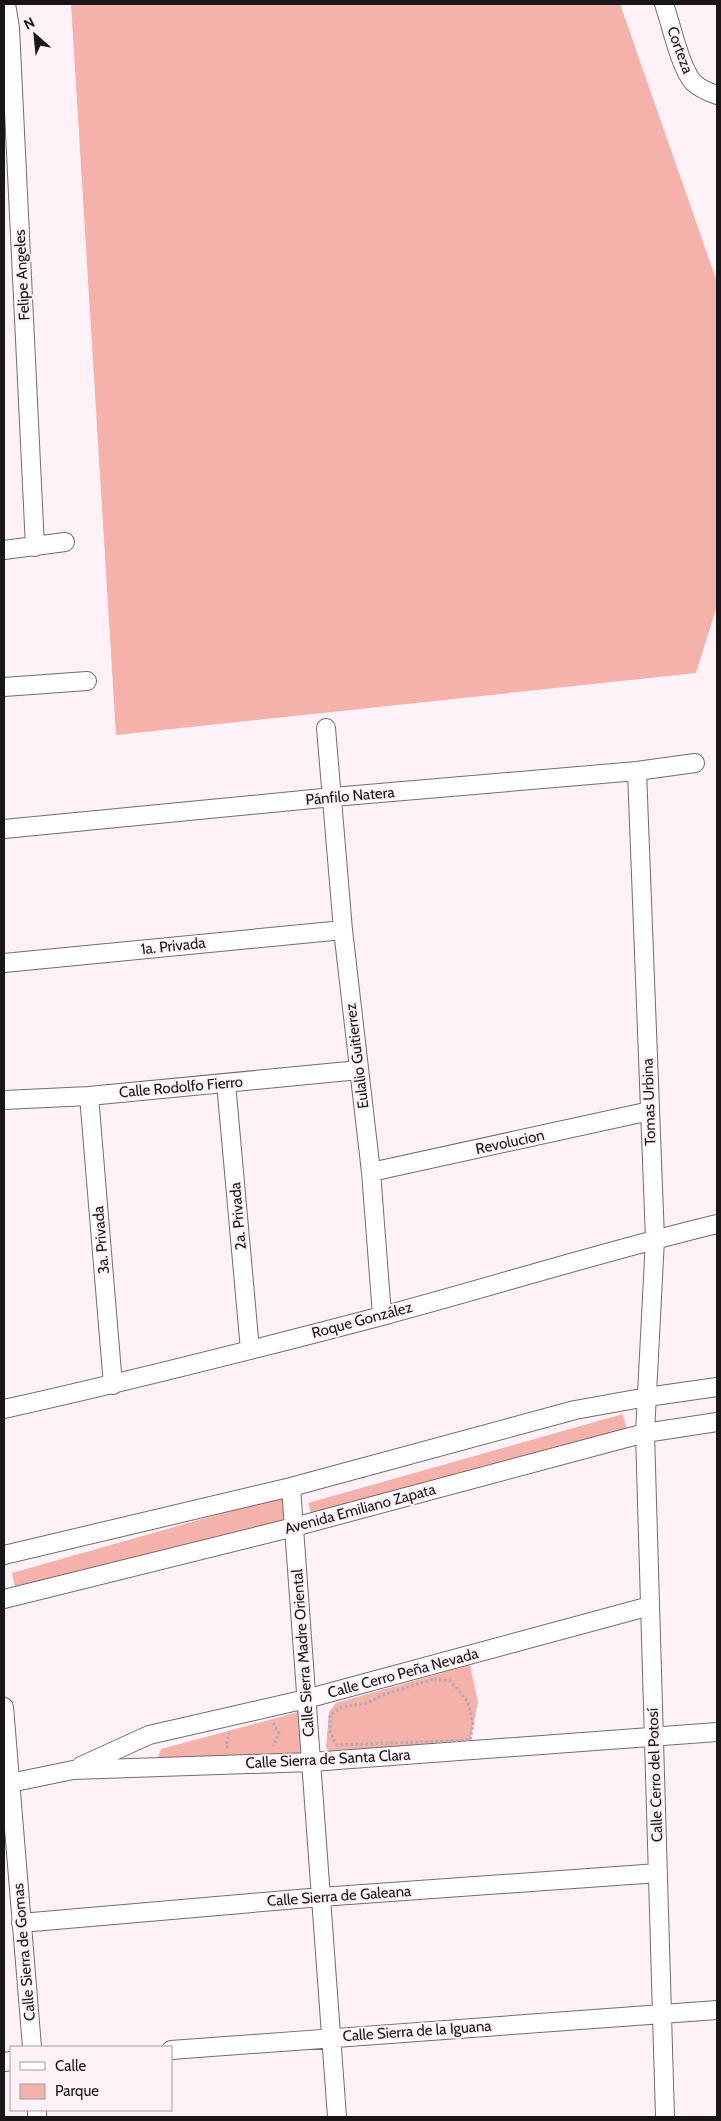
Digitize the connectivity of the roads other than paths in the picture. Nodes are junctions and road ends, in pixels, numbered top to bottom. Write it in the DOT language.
graph roads {
  1 [pos="6,4"];
  2 [pos="664,4"];
  3 [pos="711,93"];
  4 [pos="65,542"];
  5 [pos="35,547"];
  6 [pos="4,550"];
  7 [pos="87,682"];
  8 [pos="4,687"];
  9 [pos="326,728"];
  10 [pos="696,763"];
  11 [pos="637,771"];
  12 [pos="333,797"];
  13 [pos="4,829"];
  14 [pos="343,930"];
  15 [pos="4,963"];
  16 [pos="359,1070"];
  17 [pos="226,1083"];
  18 [pos="89,1096"];
  19 [pos="4,1100"];
  20 [pos="650,1111"];
  21 [pos="371,1172"];
  22 [pos="717,1224"];
  23 [pos="655,1239"];
  24 [pos="382,1316"];
  25 [pos="250,1350"];
  26 [pos="113,1385"];
  27 [pos="717,1387"];
  28 [pos="647,1397"];
  29 [pos="4,1409"];
  30 [pos="717,1422"];
  31 [pos="645,1434"];
  32 [pos="291,1487"];
  33 [pos="294,1527"];
  34 [pos="4,1555"];
  35 [pos="4,1599"];
  36 [pos="650,1606"];
  37 [pos="306,1699"];
  38 [pos="4,1707"];
  39 [pos="717,1732"];
  40 [pos="654,1736"];
  41 [pos="311,1762"];
  42 [pos="73,1770"];
  43 [pos="7,1783"];
  44 [pos="658,1873"];
  45 [pos="321,1897"];
  46 [pos="21,1923"];
  47 [pos="717,2010"];
  48 [pos="662,2013"];
  49 [pos="331,2038"];
  50 [pos="32,2046"];
  51 [pos="172,2050"];
  52 [pos="337,2117"];
  53 [pos="665,2117"];
  1 -- 5 [label="street, Felipe Angeles"];
  2 -- 3 [label="street, Corteza"];
  4 -- 5 [label="street"];
  5 -- 6 [label="street"];
  7 -- 8 [label="street"];
  9 -- 12 [label="street, Eulalio Guitierrez"];
  10 -- 11 [label="street, Pánfilo Natera"];
  11 -- 12 [label="street, Pánfilo Natera"];
  11 -- 20 [label="street, Tomas Urbina"];
  12 -- 13 [label="street, Pánfilo Natera"];
  12 -- 14 [label="street, Eulalio Guitierrez"];
  14 -- 15 [label="street, 1a. Privada"];
  14 -- 16 [label="street, Eulalio Guitierrez"];
  16 -- 17 [label="street, Calle Rodolfo Fierro"];
  16 -- 21 [label="street, Eulalio Guitierrez"];
  17 -- 18 [label="street, Calle Rodolfo Fierro"];
  17 -- 25 [label="street, 2a. Privada"];
  18 -- 19 [label="street, Calle Rodolfo Fierro"];
  18 -- 26 [label="street, 3a. Privada"];
  20 -- 21 [label="street, Revolucion"];
  20 -- 23 [label="street, Tomas Urbina"];
  21 -- 24 [label="street, Eulalio Guitierrez"];
  22 -- 23 [label="street, Roque González"];
  23 -- 24 [label="street, Roque González"];
  23 -- 28 [label="street, Tomas Urbina"];
  24 -- 25 [label="street, Roque González"];
  25 -- 26 [label="street, Roque González"];
  26 -- 29 [label="street, Roque González"];
  27 -- 28 [label="street"];
  28 -- 31 [label="street, Tomas Urbina"];
  28 -- 32 [label="street"];
  30 -- 31 [label="street, Avenida Emiliano Zapata"];
  31 -- 33 [label="street, Avenida Emiliano Zapata"];
  31 -- 36 [label="street, Calle Cerro del Potosí"];
  32 -- 33 [label="street, Calle Sierra Madre Oriental"];
  32 -- 34 [label="street"];
  33 -- 35 [label="street, Avenida Emiliano Zapata"];
  33 -- 37 [label="street, Calle Sierra Madre Oriental"];
  36 -- 37 [label="street, Calle Cerro Peña Nevada"];
  36 -- 40 [label="street, Calle Cerro del Potosí"];
  37 -- 41 [label="street, Calle Sierra Madre Oriental"];
  37 -- 42 [label="street, Calle Cerro Peña Nevada"];
  38 -- 43 [label="street, Calle Sierra de Gomas"];
  39 -- 40 [label="street, Calle Sierra de Santa Clara"];
  40 -- 41 [label="street, Calle Sierra de Santa Clara"];
  40 -- 44 [label="street, Calle Cerro del Potosí"];
  41 -- 42 [label="street, Calle Sierra de Santa Clara"];
  41 -- 45 [label="street, Calle Sierra Madre Oriental"];
  42 -- 43 [label="street, Calle Sierra de Santa Clara"];
  43 -- 46 [label="street, Calle Sierra de Gomas"];
  44 -- 45 [label="street, Calle Sierra de Galeana"];
  44 -- 48 [label="street, Calle Cerro del Potosí"];
  45 -- 46 [label="street, Calle Sierra de Galeana"];
  45 -- 49 [label="street, Calle Sierra Madre Oriental"];
  46 -- 50 [label="street, Calle Sierra de Gomas"];
  47 -- 48 [label="street, Calle Sierra de la Iguana"];
  48 -- 49 [label="street, Calle Sierra de la Iguana"];
  48 -- 53 [label="street, Calle Cerro del Potosí"];
  49 -- 51 [label="street, Calle Sierra de la Iguana"];
  49 -- 52 [label="street, Calle Sierra Madre Oriental"];
}
